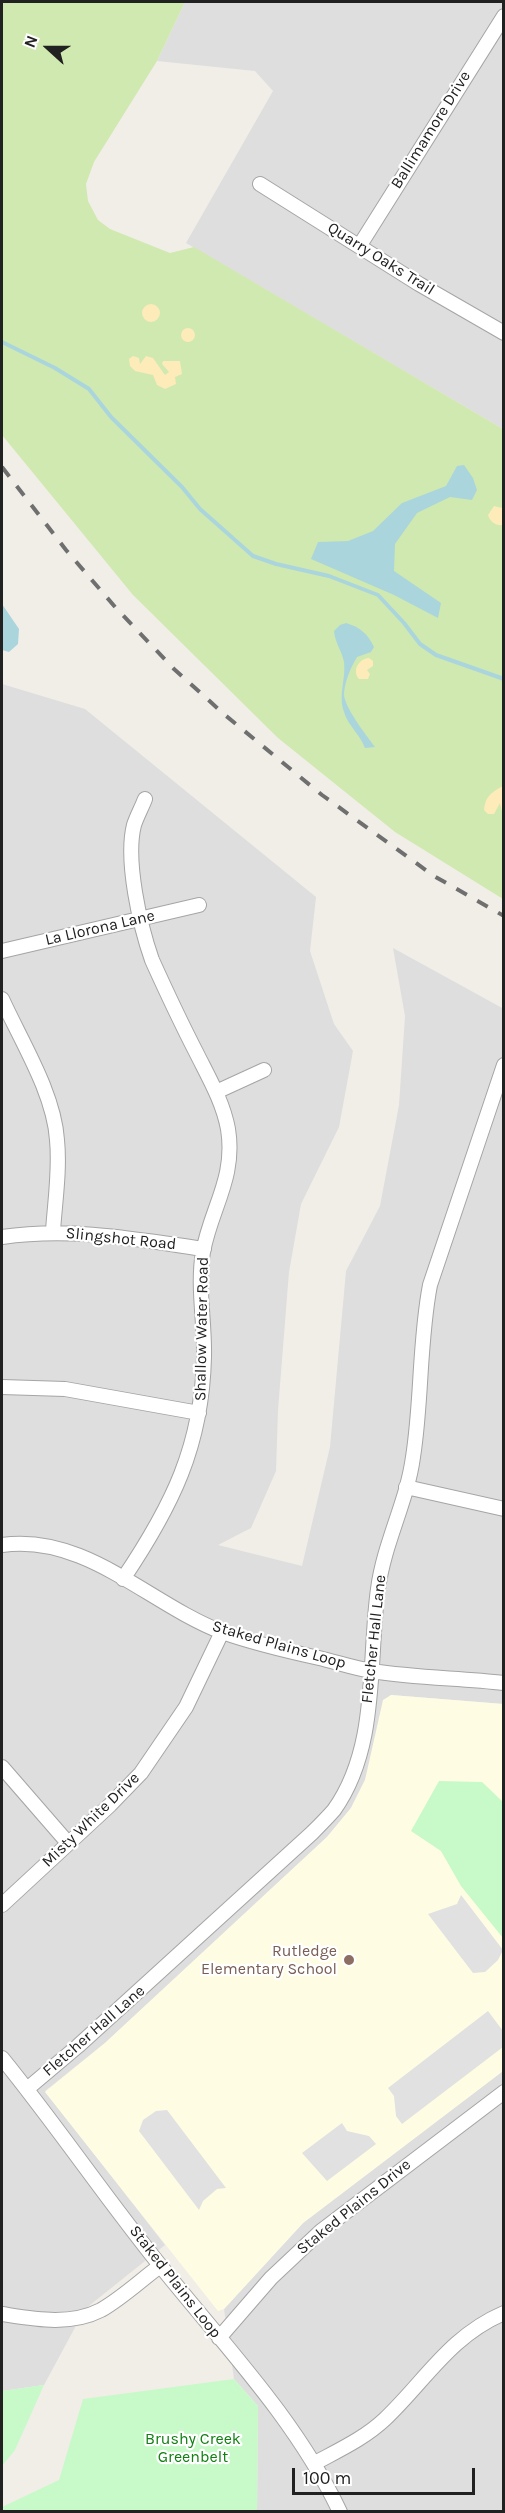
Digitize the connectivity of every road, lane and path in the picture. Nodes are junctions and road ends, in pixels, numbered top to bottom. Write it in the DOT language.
graph roads {
  1 [pos="504,16"];
  2 [pos="260,184"];
  3 [pos="360,245"];
  4 [pos="503,331"];
  5 [pos="145,799"];
  6 [pos="199,905"];
  7 [pos="140,918"];
  8 [pos="2,951"];
  9 [pos="2,999"];
  10 [pos="504,1065"];
  11 [pos="264,1070"];
  12 [pos="216,1092"];
  13 [pos="53,1232"];
  14 [pos="2,1237"];
  15 [pos="204,1249"];
  16 [pos="2,1388"];
  17 [pos="199,1413"];
  18 [pos="406,1487"];
  19 [pos="504,1509"];
  20 [pos="2,1545"];
  21 [pos="123,1579"];
  22 [pos="222,1632"];
  23 [pos="372,1671"];
  24 [pos="504,1683"];
  25 [pos="2,1767"];
  26 [pos="68,1843"];
  27 [pos="2,1905"];
  28 [pos="2,2058"];
  29 [pos="27,2089"];
  30 [pos="504,2092"];
  31 [pos="160,2266"];
  32 [pos="504,2313"];
  33 [pos="2,2314"];
  34 [pos="219,2338"];
  35 [pos="315,2463"];
  36 [pos="340,2511"];
  1 -- 3 [label="street, Ballimamore Drive"];
  2 -- 3 [label="street, Quarry Oaks Trail"];
  3 -- 4 [label="street, Quarry Oaks Trail"];
  5 -- 7 [label="street, Shallow Water Road"];
  6 -- 7 [label="street, La Llorona Lane"];
  7 -- 8 [label="street, La Llorona Lane"];
  7 -- 12 [label="street, Shallow Water Road"];
  9 -- 13 [label="street"];
  10 -- 18 [label="street, Fletcher Hall Lane"];
  11 -- 12 [label="street"];
  12 -- 15 [label="street, Shallow Water Road"];
  13 -- 14 [label="street, Slingshot Road"];
  13 -- 15 [label="street, Slingshot Road"];
  15 -- 17 [label="street, Shallow Water Road"];
  16 -- 17 [label="street"];
  17 -- 21 [label="street, Shallow Water Road"];
  18 -- 19 [label="street"];
  18 -- 23 [label="street, Fletcher Hall Lane"];
  20 -- 21 [label="street, Staked Plains Loop"];
  21 -- 22 [label="street, Staked Plains Loop"];
  22 -- 23 [label="street, Staked Plains Loop"];
  22 -- 26 [label="street, Misty White Drive"];
  23 -- 24 [label="street, Staked Plains Loop"];
  23 -- 29 [label="street, Fletcher Hall Lane"];
  25 -- 26 [label="street"];
  26 -- 27 [label="street, Misty White Drive"];
  28 -- 29 [label="street, Staked Plains Loop"];
  29 -- 31 [label="street, Staked Plains Loop"];
  30 -- 34 [label="street, Staked Plains Drive"];
  31 -- 33 [label="street"];
  31 -- 34 [label="street, Staked Plains Loop"];
  32 -- 35 [label="street"];
  34 -- 35 [label="street, Staked Plains Loop"];
  35 -- 36 [label="street, Staked Plains Loop"];
}
